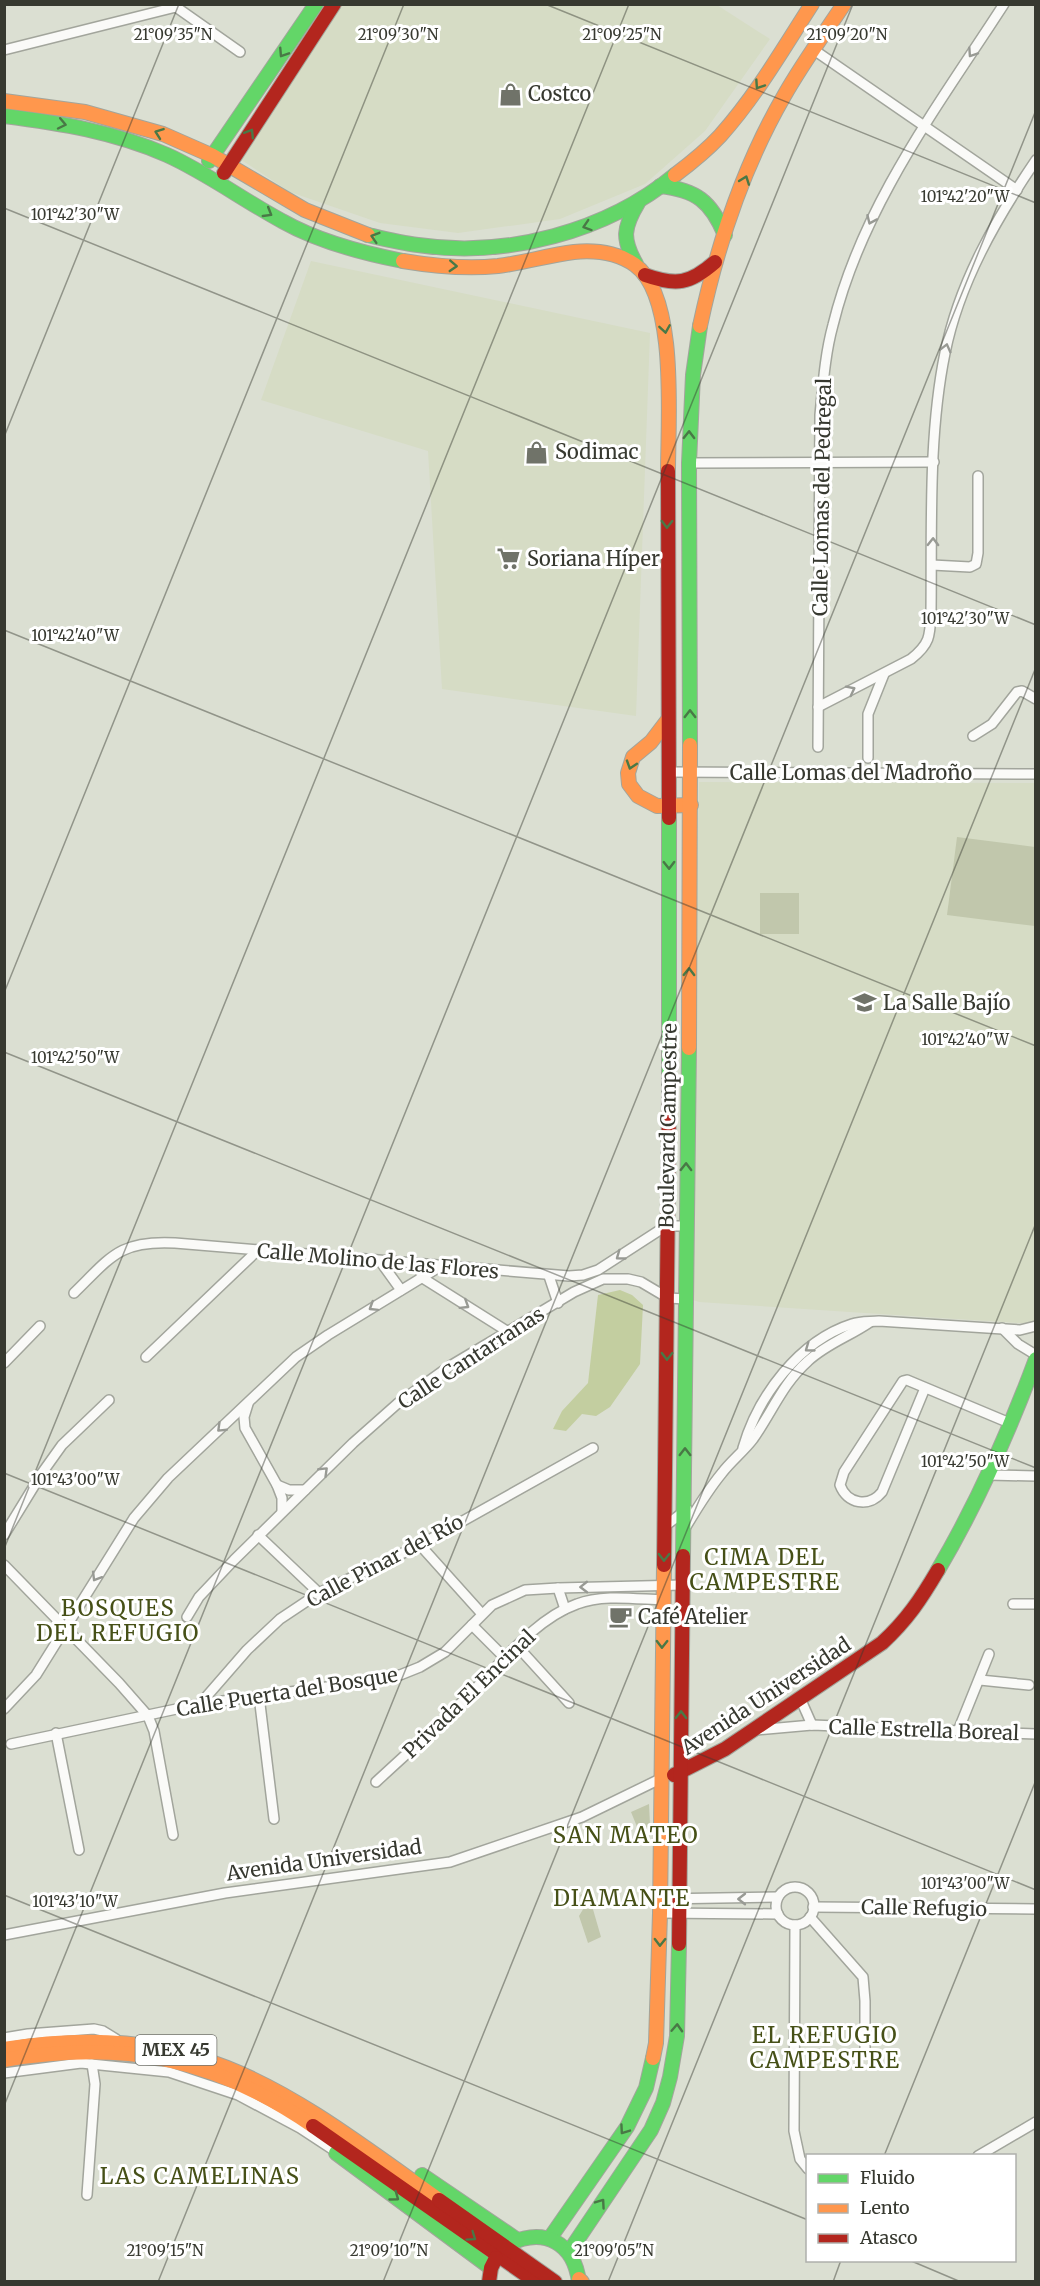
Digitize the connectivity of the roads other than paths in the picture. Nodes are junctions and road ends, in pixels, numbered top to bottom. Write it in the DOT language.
graph roads {
  1 [pos="316,4"];
  2 [pos="334,4"];
  3 [pos="812,4"];
  4 [pos="844,4"];
  5 [pos="1004,4"];
  6 [pos="177,6"];
  7 [pos="4,50"];
  8 [pos="814,50"];
  9 [pos="240,52"];
  10 [pos="4,101"];
  11 [pos="4,116"];
  12 [pos="924,126"];
  13 [pos="213,156"];
  14 [pos="1035,160"];
  15 [pos="229,165"];
  16 [pos="201,173"];
  17 [pos="218,182"];
  18 [pos="660,186"];
  19 [pos="1017,190"];
  20 [pos="640,201"];
  21 [pos="725,235"];
  22 [pos="716,261"];
  23 [pos="641,271"];
  24 [pos="689,462"];
  25 [pos="934,462"];
  26 [pos="820,463"];
  27 [pos="978,476"];
  28 [pos="932,565"];
  29 [pos="884,674"];
  30 [pos="1035,699"];
  31 [pos="818,707"];
  32 [pos="667,721"];
  33 [pos="973,736"];
  34 [pos="818,747"];
  35 [pos="868,758"];
  36 [pos="667,772"];
  37 [pos="689,773"];
  38 [pos="1035,774"];
  39 [pos="691,805"];
  40 [pos="668,807"];
  41 [pos="666,1226"];
  42 [pos="686,1226"];
  43 [pos="258,1250"];
  44 [pos="380,1261"];
  45 [pos="441,1266"];
  46 [pos="549,1276"];
  47 [pos="421,1278"];
  48 [pos="401,1290"];
  49 [pos="74,1293"];
  50 [pos="668,1298"];
  51 [pos="686,1299"];
  52 [pos="558,1303"];
  53 [pos="40,1326"];
  54 [pos="1035,1326"];
  55 [pos="1002,1328"];
  56 [pos="510,1333"];
  57 [pos="146,1357"];
  58 [pos="1035,1357"];
  59 [pos="4,1363"];
  60 [pos="925,1388"];
  61 [pos="108,1400"];
  62 [pos="249,1401"];
  63 [pos="1012,1424"];
  64 [pos="593,1448"];
  65 [pos="988,1475"];
  66 [pos="1035,1476"];
  67 [pos="278,1485"];
  68 [pos="304,1490"];
  69 [pos="700,1503"];
  70 [pos="685,1510"];
  71 [pos="282,1512"];
  72 [pos="664,1527"];
  73 [pos="684,1530"];
  74 [pos="4,1535"];
  75 [pos="258,1535"];
  76 [pos="420,1545"];
  77 [pos="4,1565"];
  78 [pos="683,1586"];
  79 [pos="558,1588"];
  80 [pos="319,1593"];
  81 [pos="663,1593"];
  82 [pos="1013,1604"];
  83 [pos="1035,1604"];
  84 [pos="564,1609"];
  85 [pos="482,1614"];
  86 [pos="187,1617"];
  87 [pos="472,1625"];
  88 [pos="66,1629"];
  89 [pos="518,1647"];
  90 [pos="989,1654"];
  91 [pos="506,1659"];
  92 [pos="980,1680"];
  93 [pos="1029,1685"];
  94 [pos="260,1696"];
  95 [pos="800,1698"];
  96 [pos="569,1703"];
  97 [pos="200,1704"];
  98 [pos="4,1709"];
  99 [pos="148,1716"];
  100 [pos="812,1725"];
  101 [pos="754,1730"];
  102 [pos="958,1731"];
  103 [pos="56,1733"];
  104 [pos="1035,1734"];
  105 [pos="7,1745"];
  106 [pos="680,1774"];
  107 [pos="660,1779"];
  108 [pos="376,1782"];
  109 [pos="274,1819"];
  110 [pos="173,1835"];
  111 [pos="79,1850"];
  112 [pos="778,1897"];
  113 [pos="660,1906"];
  114 [pos="679,1906"];
  115 [pos="813,1907"];
  116 [pos="1035,1909"];
  117 [pos="778,1914"];
  118 [pos="810,1917"];
  119 [pos="795,1925"];
  120 [pos="4,1935"];
  121 [pos="4,2038"];
  122 [pos="28,2039"];
  123 [pos="4,2049"];
  124 [pos="865,2050"];
  125 [pos="4,2060"];
  126 [pos="92,2064"];
  127 [pos="4,2073"];
  128 [pos="1035,2122"];
  129 [pos="326,2128"];
  130 [pos="333,2149"];
  131 [pos="981,2154"];
  132 [pos="806,2168"];
  133 [pos="87,2195"];
  134 [pos="550,2238"];
  135 [pos="569,2252"];
  136 [pos="500,2258"];
  137 [pos="580,2281"];
  138 [pos="536,2282"];
  139 [pos="555,2282"];
  1 -- 13 [label="street, one-way"];
  15 -- 2 [label="street, one-way"];
  3 -- 18 [label="street, one-way"];
  4 -- 8 [label="street, Boulevard Campestre"];
  5 -- 12 [label="street, Calle Lomas del Pedregal, one-way"];
  6 -- 7 [label="street"];
  6 -- 9 [label="street"];
  8 -- 12 [label="street"];
  21 -- 8 [label="street, Boulevard Campestre, one-way"];
  13 -- 10 [label="street, one-way"];
  11 -- 16 [label="street, one-way"];
  12 -- 19 [label="street"];
  12 -- 26 [label="street, Calle Lomas del Pedregal, one-way"];
  13 -- 15 [label="street"];
  13 -- 16 [label="street"];
  14 -- 19 [label="street"];
  15 -- 17 [label="street"];
  20 -- 15 [label="street, one-way"];
  16 -- 17 [label="street"];
  17 -- 23 [label="street, one-way"];
  18 -- 20 [label="street"];
  18 -- 21 [label="street"];
  25 -- 19 [label="street, one-way"];
  20 -- 23 [label="street"];
  21 -- 22 [label="street, Boulevard Campestre"];
  22 -- 23 [label="street"];
  24 -- 22 [label="street, Boulevard Campestre, one-way"];
  23 -- 32 [label="street, Boulevard Campestre, one-way"];
  24 -- 26 [label="street"];
  37 -- 24 [label="street, Boulevard Campestre, one-way"];
  25 -- 26 [label="street"];
  28 -- 25 [label="street, one-way"];
  26 -- 31 [label="street, Calle Lomas del Pedregal"];
  27 -- 28 [label="street"];
  28 -- 29 [label="street"];
  31 -- 29 [label="street, one-way"];
  29 -- 35 [label="street"];
  30 -- 33 [label="street"];
  31 -- 34 [label="street, Calle Lomas del Pedregal"];
  32 -- 36 [label="street, Boulevard Campestre"];
  32 -- 40 [label="street, one-way"];
  36 -- 37 [label="street, Calle Lomas del Madroño"];
  36 -- 40 [label="street, Boulevard Campestre"];
  37 -- 38 [label="street, Calle Lomas del Madroño"];
  37 -- 39 [label="street, Boulevard Campestre"];
  39 -- 40 [label="street"];
  42 -- 39 [label="street, Boulevard Campestre, one-way"];
  40 -- 41 [label="street, Boulevard Campestre, one-way"];
  41 -- 42 [label="street"];
  41 -- 46 [label="street, Calle Molino de las Flores, one-way"];
  41 -- 50 [label="street, Boulevard Campestre"];
  42 -- 51 [label="street, Boulevard Campestre"];
  43 -- 44 [label="street, Calle Molino de las Flores"];
  43 -- 49 [label="street, Calle Molino de las Flores"];
  43 -- 57 [label="street"];
  44 -- 45 [label="street, Calle Molino de las Flores"];
  44 -- 48 [label="street"];
  45 -- 46 [label="street, Calle Molino de las Flores"];
  45 -- 47 [label="street"];
  46 -- 52 [label="street"];
  47 -- 48 [label="street"];
  47 -- 56 [label="street, one-way"];
  48 -- 62 [label="street, one-way"];
  50 -- 51 [label="street, Calle Cantarranas"];
  50 -- 52 [label="street, Calle Cantarranas"];
  50 -- 72 [label="street, Boulevard Campestre, one-way"];
  70 -- 51 [label="street, Boulevard Campestre, one-way"];
  52 -- 56 [label="street, Calle Cantarranas"];
  53 -- 59 [label="street"];
  54 -- 55 [label="street"];
  55 -- 58 [label="street"];
  55 -- 69 [label="street"];
  68 -- 56 [label="street, Calle Cantarranas, one-way"];
  58 -- 63 [label="street, Avenida Universidad"];
  60 -- 60 [label="street"];
  60 -- 63 [label="street"];
  61 -- 74 [label="street"];
  62 -- 67 [label="street"];
  62 -- 88 [label="street, one-way"];
  63 -- 65 [label="street, Avenida Universidad"];
  64 -- 76 [label="street, Calle Pinar del Río"];
  65 -- 66 [label="street"];
  65 -- 95 [label="street, Avenida Universidad"];
  67 -- 68 [label="street"];
  67 -- 71 [label="street"];
  68 -- 71 [label="street, Calle Cantarranas"];
  69 -- 70 [label="street"];
  69 -- 73 [label="street"];
  70 -- 72 [label="street"];
  70 -- 73 [label="street, Boulevard Campestre"];
  71 -- 75 [label="street, Calle Cantarranas"];
  72 -- 81 [label="street, Boulevard Campestre, one-way"];
  73 -- 78 [label="street, Boulevard Campestre"];
  75 -- 80 [label="street"];
  75 -- 86 [label="street, Calle Cantarranas"];
  76 -- 80 [label="street, Calle Pinar del Río"];
  76 -- 85 [label="street"];
  77 -- 88 [label="street"];
  78 -- 81 [label="street, Calle Puerta del Bosque"];
  106 -- 78 [label="street, Boulevard Campestre, one-way"];
  81 -- 79 [label="street, Calle Puerta del Bosque, one-way"];
  79 -- 84 [label="street"];
  79 -- 85 [label="street, Calle Puerta del Bosque"];
  80 -- 97 [label="street, Calle Pinar del Río"];
  81 -- 84 [label="street, Calle Puerta del Bosque"];
  81 -- 107 [label="street, Boulevard Campestre, one-way"];
  82 -- 83 [label="street"];
  84 -- 89 [label="street, Privada El Encinal"];
  85 -- 87 [label="street, Calle Puerta del Bosque"];
  87 -- 91 [label="street"];
  87 -- 94 [label="street, Calle Puerta del Bosque"];
  88 -- 98 [label="street"];
  88 -- 99 [label="street"];
  89 -- 91 [label="street, Privada El Encinal"];
  89 -- 96 [label="street"];
  90 -- 92 [label="street"];
  91 -- 108 [label="street, Privada El Encinal"];
  92 -- 93 [label="street"];
  92 -- 102 [label="street"];
  94 -- 97 [label="street, Calle Puerta del Bosque"];
  94 -- 109 [label="street"];
  95 -- 100 [label="street, Calle Estrella Boreal"];
  95 -- 101 [label="street, Avenida Universidad"];
  97 -- 99 [label="street, Calle Puerta del Bosque"];
  99 -- 103 [label="street, Calle Puerta del Bosque"];
  99 -- 110 [label="street"];
  100 -- 101 [label="street, Calle Estrella Boreal"];
  100 -- 102 [label="street, Calle Estrella Boreal"];
  101 -- 106 [label="street, Avenida Universidad"];
  102 -- 104 [label="street, Calle Estrella Boreal"];
  103 -- 105 [label="street, Calle Puerta del Bosque"];
  103 -- 111 [label="street"];
  106 -- 107 [label="street, Avenida Universidad"];
  106 -- 114 [label="street, Boulevard Campestre"];
  107 -- 113 [label="street, Boulevard Campestre"];
  107 -- 120 [label="street, Avenida Universidad"];
  112 -- 114 [label="street, one-way"];
  112 -- 115 [label="street"];
  112 -- 117 [label="street"];
  113 -- 114 [label="street"];
  113 -- 114 [label="street"];
  113 -- 134 [label="street, Boulevard Campestre, one-way"];
  114 -- 117 [label="street"];
  135 -- 114 [label="street, Boulevard Campestre, one-way"];
  115 -- 116 [label="street, Calle Refugio"];
  115 -- 118 [label="street"];
  117 -- 119 [label="street"];
  118 -- 119 [label="street"];
  118 -- 124 [label="street"];
  119 -- 132 [label="street"];
  121 -- 122 [label="street"];
  122 -- 123 [label="street, MEX 45"];
  122 -- 129 [label="street, MEX 45"];
  125 -- 129 [label="street, MEX 45"];
  126 -- 127 [label="street"];
  126 -- 130 [label="street"];
  126 -- 133 [label="street"];
  128 -- 131 [label="street"];
  129 -- 130 [label="street"];
  129 -- 136 [label="street, MEX 45"];
  129 -- 136 [label="street"];
  130 -- 136 [label="street, one-way"];
  134 -- 135 [label="street"];
  134 -- 136 [label="street"];
  135 -- 137 [label="street"];
  136 -- 138 [label="street, MEX 45"];
  136 -- 139 [label="street, MEX 45"];
}
